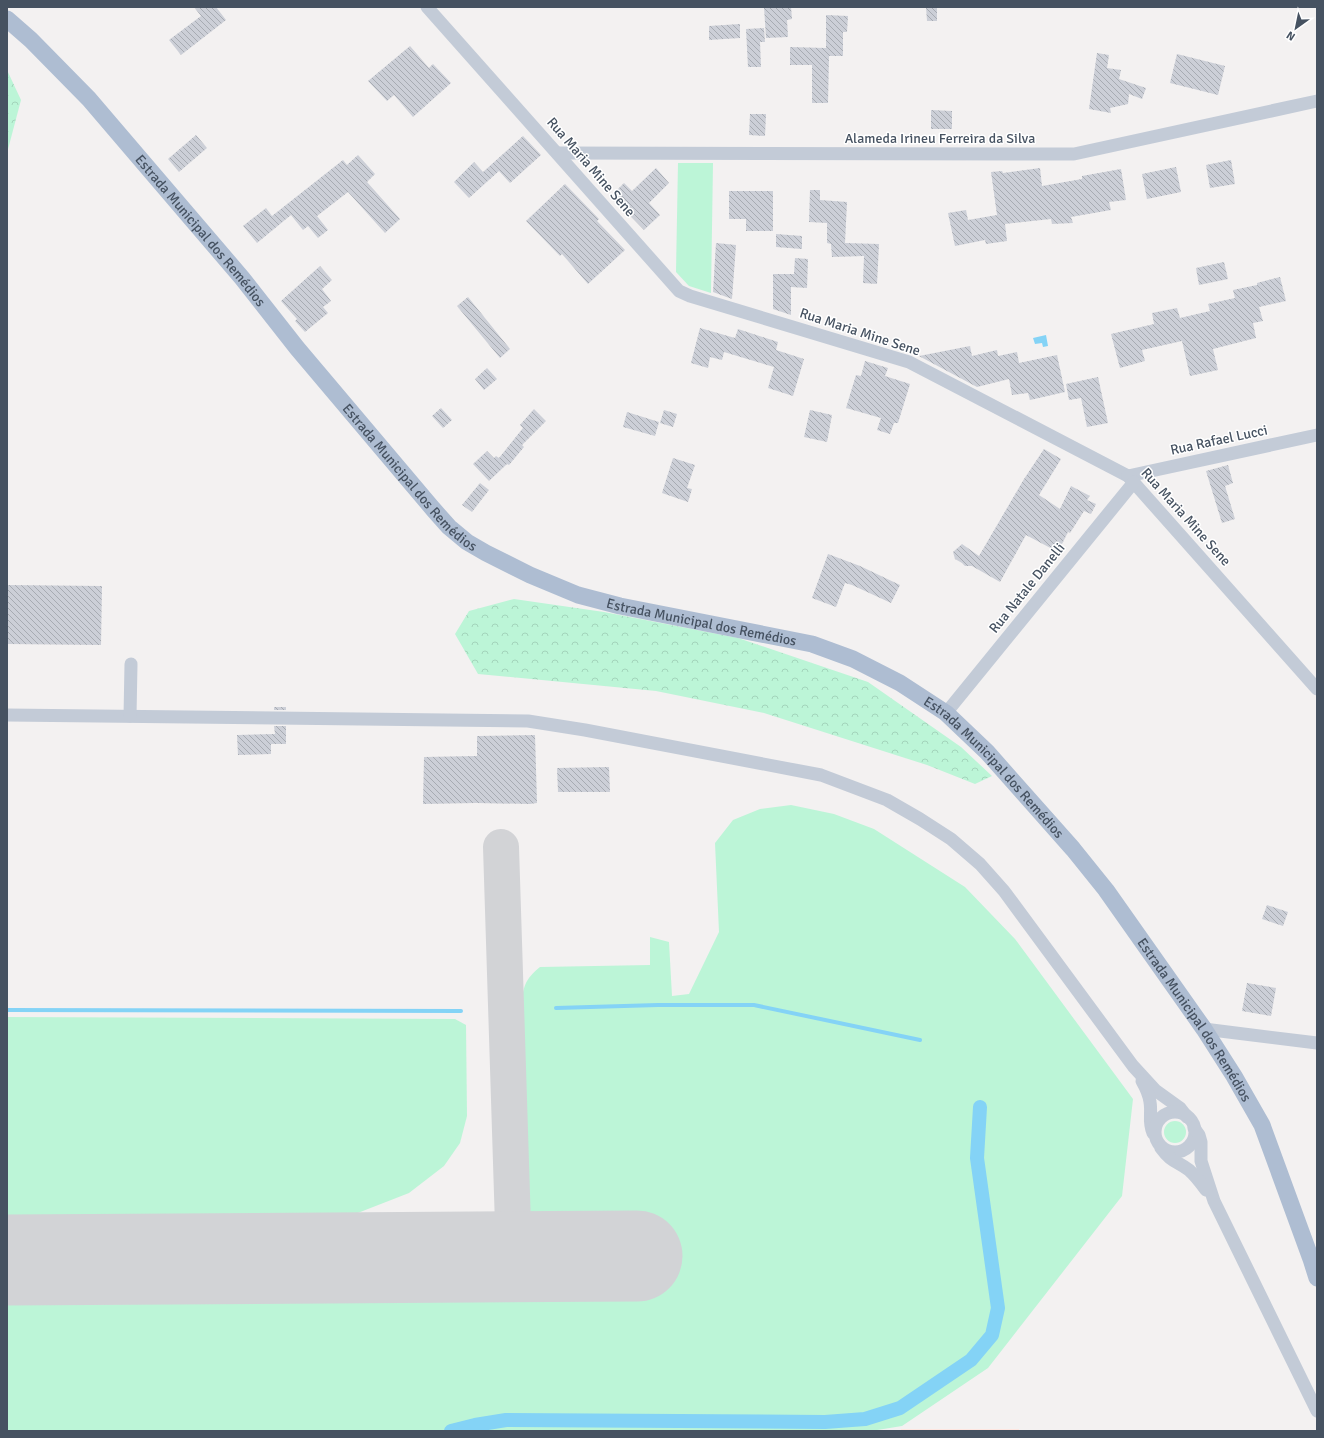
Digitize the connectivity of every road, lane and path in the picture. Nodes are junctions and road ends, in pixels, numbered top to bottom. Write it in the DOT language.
graph roads {
  1 [pos="427,7"];
  2 [pos="7,19"];
  3 [pos="1317,102"];
  4 [pos="558,153"];
  5 [pos="1317,435"];
  6 [pos="1131,479"];
  7 [pos="131,664"];
  8 [pos="1317,689"];
  9 [pos="946,713"];
  10 [pos="7,715"];
  11 [pos="130,716"];
  12 [pos="1204,1029"];
  13 [pos="1317,1043"];
  14 [pos="1134,1066"];
  15 [pos="1187,1116"];
  16 [pos="1194,1128"];
  17 [pos="1158,1142"];
  18 [pos="1214,1201"];
  19 [pos="1317,1278"];
  20 [pos="1317,1411"];
  1 -- 4 [label="street, Rua Maria Mine Sene"];
  2 -- 9 [label="main road, Estrada Municipal dos Remédios"];
  3 -- 4 [label="street, Alameda Irineu Ferreira da Silva"];
  4 -- 6 [label="street, Rua Maria Mine Sene"];
  5 -- 6 [label="street, Rua Rafael Lucci"];
  6 -- 8 [label="street, Rua Maria Mine Sene"];
  6 -- 9 [label="street, Rua Natale Danelli"];
  7 -- 11 [label="street"];
  9 -- 12 [label="main road, Estrada Municipal dos Remédios"];
  10 -- 11 [label="street"];
  11 -- 14 [label="street"];
  12 -- 13 [label="street"];
  12 -- 19 [label="main road, Estrada Municipal dos Remédios"];
  14 -- 15 [label="street"];
  14 -- 17 [label="street"];
  15 -- 16 [label="street"];
  15 -- 17 [label="street"];
  16 -- 17 [label="street"];
  16 -- 18 [label="street"];
  17 -- 18 [label="street"];
  18 -- 20 [label="street"];
}
